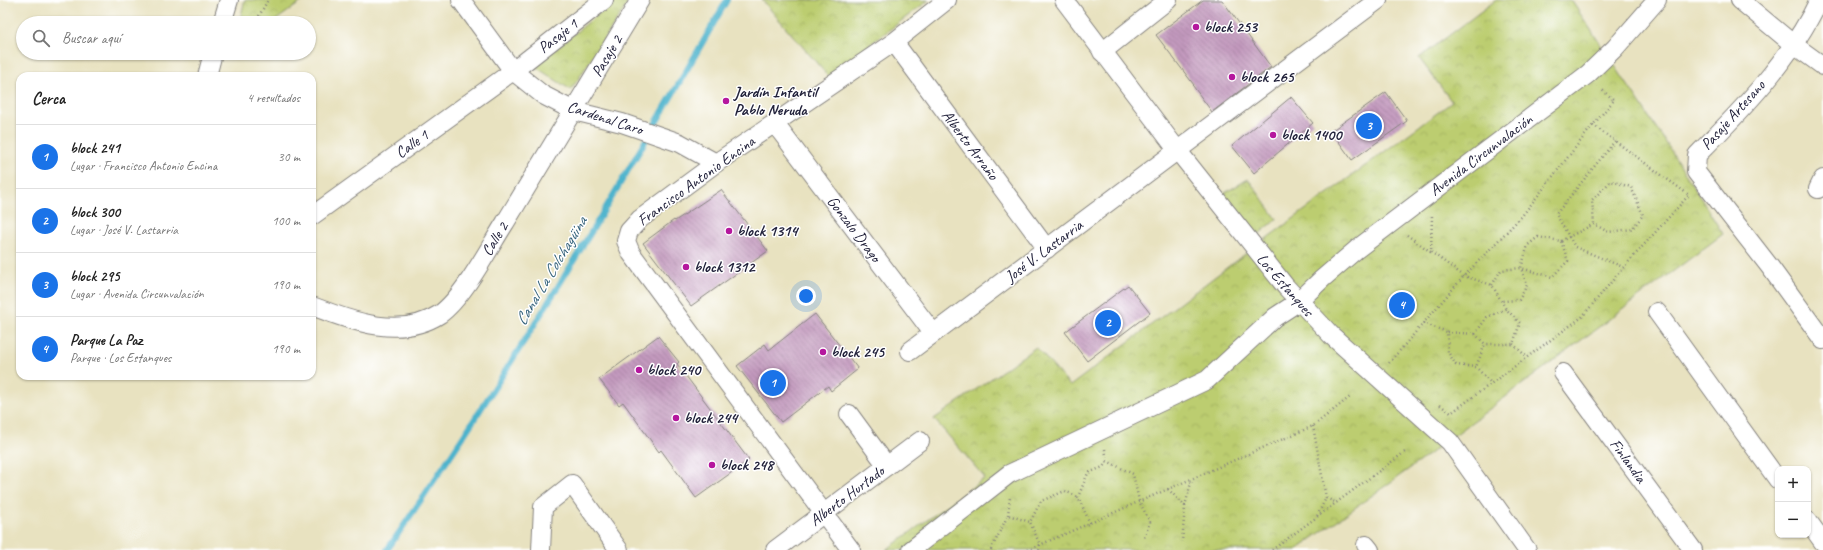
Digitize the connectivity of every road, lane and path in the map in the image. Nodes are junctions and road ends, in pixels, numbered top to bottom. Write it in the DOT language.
graph roads {
  1 [pos="229,0"];
  2 [pos="268,0"];
  3 [pos="461,0"];
  4 [pos="604,0"];
  5 [pos="640,0"];
  6 [pos="947,0"];
  7 [pos="1064,0"];
  8 [pos="1168,0"];
  9 [pos="1378,0"];
  10 [pos="1657,0"];
  11 [pos="1740,0"];
  12 [pos="1819,0"];
  13 [pos="224,16"];
  14 [pos="259,16"];
  15 [pos="894,42"];
  16 [pos="1794,45"];
  17 [pos="1102,52"];
  18 [pos="212,60"];
  19 [pos="1823,66"];
  20 [pos="513,71"];
  21 [pos="208,72"];
  22 [pos="574,111"];
  23 [pos="775,124"];
  24 [pos="1615,141"];
  25 [pos="1178,151"];
  26 [pos="716,163"];
  27 [pos="316,213"];
  28 [pos="1432,213"];
  29 [pos="1594,224"];
  30 [pos="1401,230"];
  31 [pos="1570,237"];
  32 [pos="1561,241"];
  33 [pos="1047,249"];
  34 [pos="1431,252"];
  35 [pos="1521,268"];
  36 [pos="1623,268"];
  37 [pos="1464,276"];
  38 [pos="1492,284"];
  39 [pos="1501,301"];
  40 [pos="1298,302"];
  41 [pos="316,307"];
  42 [pos="1506,309"];
  43 [pos="1657,312"];
  44 [pos="1423,323"];
  45 [pos="1447,332"];
  46 [pos="933,333"];
  47 [pos="1475,334"];
  48 [pos="1823,340"];
  49 [pos="1485,344"];
  50 [pos="1513,344"];
  51 [pos="910,351"];
  52 [pos="1527,357"];
  53 [pos="1388,365"];
  54 [pos="1476,367"];
  55 [pos="1564,373"];
  56 [pos="1491,383"];
  57 [pos="1350,397"];
  58 [pos="1438,403"];
  59 [pos="849,414"];
  60 [pos="1313,426"];
  61 [pos="920,441"];
  62 [pos="1105,448"];
  63 [pos="1405,452"];
  64 [pos="1107,461"];
  65 [pos="887,466"];
  66 [pos="1775,476"];
  67 [pos="1192,479"];
  68 [pos="1168,489"];
  69 [pos="1010,494"];
  70 [pos="1078,497"];
  71 [pos="1326,498"];
  72 [pos="1139,501"];
  73 [pos="1337,503"];
  74 [pos="1184,506"];
  75 [pos="824,513"];
  76 [pos="1008,515"];
  77 [pos="1317,517"];
  78 [pos="1030,522"];
  79 [pos="1090,523"];
  80 [pos="1811,525"];
  81 [pos="1144,538"];
  82 [pos="1182,542"];
  83 [pos="1823,542"];
  84 [pos="1040,545"];
  85 [pos="541,550"];
  86 [pos="619,550"];
  87 [pos="775,550"];
  88 [pos="850,550"];
  89 [pos="911,550"];
  90 [pos="991,550"];
  91 [pos="1028,550"];
  92 [pos="1039,550"];
  93 [pos="1272,550"];
  94 [pos="1526,550"];
  95 [pos="1693,550"];
  1 -- 13 [label="street"];
  2 -- 14 [label="path"];
  3 -- 20 [label="street, Cardenal Caro"];
  4 -- 20 [label="street, Pasaje 1"];
  5 -- 22 [label="street, Pasaje 2"];
  6 -- 15 [label="street, Francisco Antonio Encina"];
  7 -- 17 [label="street, Los Estanques"];
  8 -- 17 [label="street"];
  9 -- 25 [label="street, José V. Lastarria"];
  10 -- 40 [label="street, Avenida Circunvalación"];
  11 -- 16 [label="street"];
  12 -- 16 [label="street, Pasaje Artesano"];
  15 -- 23 [label="street, Francisco Antonio Encina"];
  15 -- 33 [label="street, Alberto Arraño"];
  16 -- 19 [label="street"];
  16 -- 48 [label="street, Pasaje Artesano"];
  17 -- 25 [label="street, Los Estanques"];
  18 -- 21 [label="street"];
  20 -- 22 [label="street, Cardenal Caro"];
  20 -- 27 [label="street, Calle 1"];
  22 -- 26 [label="street, Cardenal Caro"];
  22 -- 41 [label="street, Calle 2"];
  23 -- 26 [label="street, Francisco Antonio Encina"];
  23 -- 46 [label="street, Gonzalo Drago"];
  24 -- 31 [label="path"];
  24 -- 36 [label="path"];
  24 -- 37 [label="path"];
  25 -- 33 [label="street, José V. Lastarria"];
  25 -- 40 [label="street, Los Estanques"];
  26 -- 75 [label="street, Francisco Antonio Encina"];
  28 -- 34 [label="path"];
  29 -- 29 [label="path"];
  29 -- 31 [label="path"];
  30 -- 34 [label="path"];
  31 -- 32 [label="path"];
  31 -- 36 [label="path"];
  32 -- 35 [label="path"];
  32 -- 35 [label="path"];
  33 -- 46 [label="street, José V. Lastarria"];
  34 -- 37 [label="path"];
  35 -- 38 [label="path"];
  35 -- 39 [label="path"];
  36 -- 52 [label="path"];
  37 -- 38 [label="path"];
  37 -- 44 [label="path"];
  38 -- 39 [label="path"];
  39 -- 42 [label="path"];
  40 -- 89 [label="street, Avenida Circunvalación"];
  40 -- 94 [label="street, Los Estanques"];
  42 -- 47 [label="path"];
  42 -- 50 [label="path"];
  43 -- 66 [label="street"];
  44 -- 45 [label="path"];
  44 -- 53 [label="path"];
  45 -- 47 [label="path"];
  45 -- 54 [label="path"];
  46 -- 51 [label="street, José V. Lastarria"];
  47 -- 49 [label="path"];
  49 -- 50 [label="path"];
  49 -- 54 [label="path"];
  50 -- 52 [label="path"];
  52 -- 56 [label="path"];
  54 -- 56 [label="path"];
  55 -- 95 [label="street, Finlandia"];
  56 -- 58 [label="path"];
  57 -- 60 [label="path"];
  59 -- 65 [label="street"];
  60 -- 67 [label="path"];
  60 -- 71 [label="path"];
  61 -- 65 [label="street, Alberto Hurtado"];
  62 -- 64 [label="path"];
  63 -- 73 [label="path"];
  64 -- 70 [label="path"];
  64 -- 72 [label="path"];
  65 -- 75 [label="street, Alberto Hurtado"];
  67 -- 68 [label="path"];
  67 -- 74 [label="path"];
  68 -- 72 [label="path"];
  68 -- 74 [label="path"];
  69 -- 76 [label="path"];
  70 -- 78 [label="path"];
  70 -- 79 [label="path"];
  71 -- 73 [label="path"];
  71 -- 77 [label="path"];
  72 -- 79 [label="path"];
  72 -- 81 [label="path"];
  73 -- 77 [label="path"];
  74 -- 82 [label="path"];
  75 -- 87 [label="street, Alberto Hurtado"];
  75 -- 88 [label="street, Francisco Antonio Encina"];
  76 -- 78 [label="path"];
  76 -- 90 [label="path"];
  77 -- 93 [label="path"];
  78 -- 84 [label="path"];
  79 -- 84 [label="path"];
  80 -- 83 [label="street"];
  84 -- 91 [label="path"];
  84 -- 92 [label="path"];
  85 -- 86 [label="street"];
}
